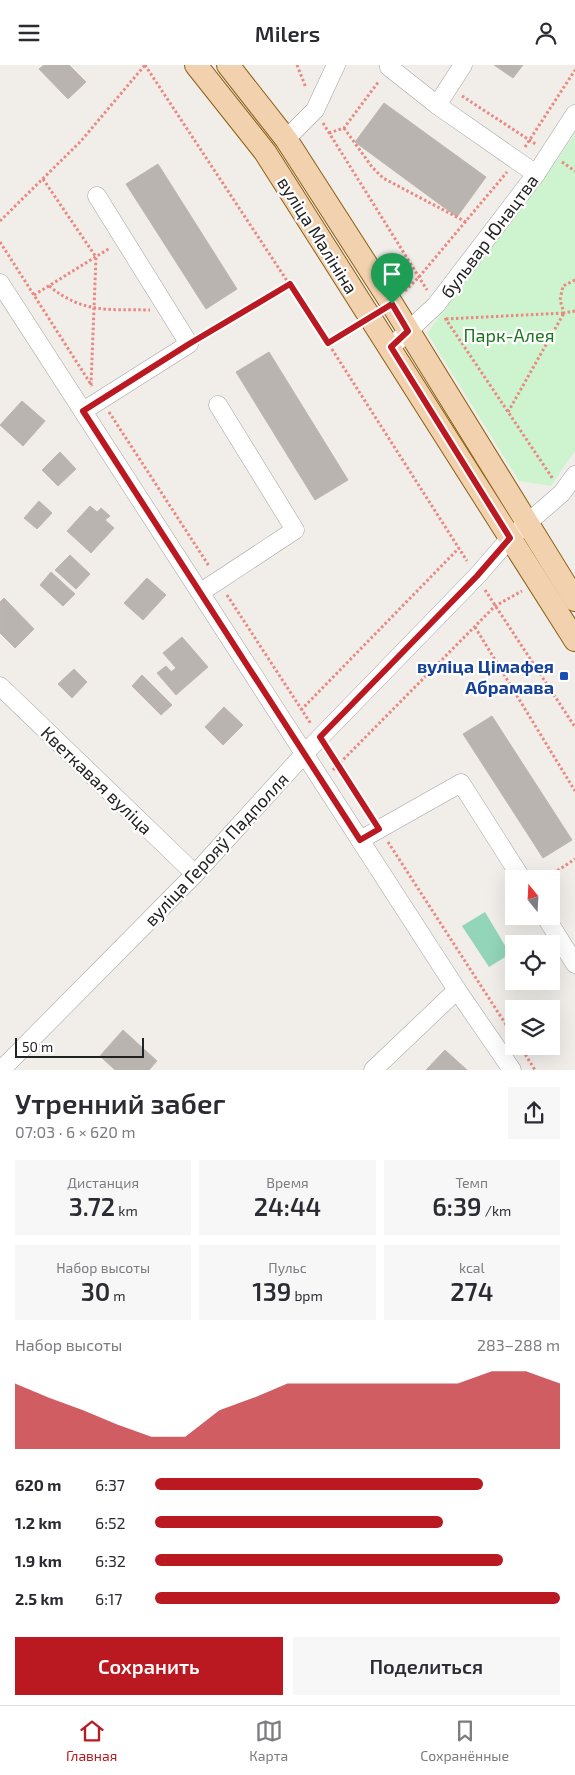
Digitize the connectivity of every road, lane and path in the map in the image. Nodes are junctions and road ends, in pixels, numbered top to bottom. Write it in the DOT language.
graph roads {
  1 [pos="145,65"];
  2 [pos="196,65"];
  3 [pos="228,65"];
  4 [pos="336,65"];
  5 [pos="463,65"];
  6 [pos="389,66"];
  7 [pos="575,70"];
  8 [pos="450,87"];
  9 [pos="437,105"];
  10 [pos="575,114"];
  11 [pos="344,127"];
  12 [pos="329,133"];
  13 [pos="286,139"];
  14 [pos="530,140"];
  15 [pos="550,153"];
  16 [pos="516,161"];
  17 [pos="575,171"];
  18 [pos="536,174"];
  19 [pos="43,179"];
  20 [pos="97,196"];
  21 [pos="0,221"];
  22 [pos="466,222"];
  23 [pos="124,239"];
  24 [pos="0,242"];
  25 [pos="96,257"];
  26 [pos="575,280"];
  27 [pos="0,283"];
  28 [pos="290,284"];
  29 [pos="49,286"];
  30 [pos="34,295"];
  31 [pos="392,304"];
  32 [pos="94,309"];
  33 [pos="168,311"];
  34 [pos="575,311"];
  35 [pos="564,313"];
  36 [pos="370,317"];
  37 [pos="446,319"];
  38 [pos="408,331"];
  39 [pos="328,343"];
  40 [pos="189,344"];
  41 [pos="391,347"];
  42 [pos="96,392"];
  43 [pos="218,405"];
  44 [pos="83,411"];
  45 [pos="508,412"];
  46 [pos="575,475"];
  47 [pos="527,522"];
  48 [pos="510,538"];
  49 [pos="459,548"];
  50 [pos="477,576"];
  51 [pos="218,580"];
  52 [pos="539,582"];
  53 [pos="201,592"];
  54 [pos="575,600"];
  55 [pos="495,606"];
  56 [pos="475,627"];
  57 [pos="575,640"];
  58 [pos="0,686"];
  59 [pos="301,709"];
  60 [pos="286,724"];
  61 [pos="575,727"];
  62 [pos="320,737"];
  63 [pos="305,753"];
  64 [pos="338,764"];
  65 [pos="322,781"];
  66 [pos="575,791"];
  67 [pos="379,829"];
  68 [pos="360,840"];
  69 [pos="575,859"];
  70 [pos="516,870"];
  71 [pos="558,870"];
  72 [pos="195,875"];
  73 [pos="551,925"];
  74 [pos="575,964"];
  75 [pos="457,990"];
  76 [pos="505,1023"];
  77 [pos="526,1055"];
  78 [pos="1,1070"];
  79 [pos="373,1070"];
  80 [pos="512,1070"];
  81 [pos="535,1070"];
  1 -- 19 [label="path"];
  1 -- 28 [label="path"];
  2 -- 36 [label="main road, вуліца Малініна"];
  3 -- 13 [label="main road, вуліца Малініна"];
  4 -- 13 [label="street"];
  5 -- 8 [label="street"];
  6 -- 9 [label="street"];
  6 -- 11 [label="path"];
  7 -- 14 [label="path"];
  8 -- 9 [label="street"];
  8 -- 14 [label="path"];
  9 -- 16 [label="street"];
  10 -- 15 [label="street, бульвар Юнацтва"];
  11 -- 12 [label="path"];
  11 -- 22 [label="path"];
  13 -- 31 [label="main road, вуліца Малініна"];
  14 -- 15 [label="path"];
  14 -- 16 [label="path"];
  15 -- 17 [label="path"];
  15 -- 18 [label="street, бульвар Юнацтва"];
  16 -- 18 [label="street"];
  16 -- 22 [label="path"];
  18 -- 38 [label="street, бульвар Юнацтва"];
  19 -- 21 [label="path"];
  19 -- 25 [label="path"];
  20 -- 23 [label="street"];
  22 -- 31 [label="path"];
  23 -- 25 [label="path"];
  23 -- 33 [label="street"];
  24 -- 30 [label="path"];
  25 -- 29 [label="path"];
  25 -- 32 [label="path"];
  26 -- 35 [label="path"];
  27 -- 44 [label="street"];
  28 -- 39 [label="path"];
  28 -- 40 [label="path"];
  29 -- 30 [label="path"];
  29 -- 32 [label="path"];
  30 -- 42 [label="path"];
  31 -- 38 [label="main road, вуліца Малініна"];
  32 -- 33 [label="path"];
  32 -- 42 [label="path"];
  33 -- 40 [label="street"];
  34 -- 35 [label="path"];
  35 -- 37 [label="path"];
  35 -- 45 [label="path"];
  36 -- 39 [label="path"];
  36 -- 41 [label="main road, вуліца Малініна"];
  38 -- 41 [label="street, бульвар Юнацтва"];
  38 -- 47 [label="main road, вуліца Малініна"];
  39 -- 49 [label="path"];
  40 -- 42 [label="street"];
  41 -- 48 [label="main road, вуліца Малініна"];
  42 -- 44 [label="street"];
  42 -- 51 [label="path"];
  43 -- 51 [label="street"];
  44 -- 53 [label="street"];
  46 -- 47 [label="street"];
  47 -- 48 [label="street, вуліца Герояў Падполля"];
  47 -- 54 [label="main road, вуліца Малініна"];
  48 -- 50 [label="street, вуліца Герояў Падполля"];
  48 -- 52 [label="main road, вуліца Малініна"];
  49 -- 50 [label="path"];
  49 -- 59 [label="path"];
  50 -- 55 [label="path"];
  50 -- 62 [label="street, вуліца Герояў Падполля"];
  51 -- 53 [label="street"];
  51 -- 59 [label="path"];
  52 -- 55 [label="path"];
  52 -- 57 [label="main road, вуліца Малініна"];
  53 -- 60 [label="street"];
  55 -- 56 [label="path"];
  55 -- 61 [label="path"];
  56 -- 64 [label="path"];
  56 -- 66 [label="path"];
  58 -- 72 [label="street, Кветкавая вуліца"];
  59 -- 60 [label="path"];
  59 -- 62 [label="path"];
  60 -- 63 [label="street"];
  62 -- 63 [label="street, вуліца Герояў Падполля"];
  62 -- 64 [label="path"];
  63 -- 65 [label="street"];
  63 -- 72 [label="street, вуліца Герояў Падполля"];
  64 -- 65 [label="path"];
  64 -- 67 [label="path"];
  65 -- 68 [label="street"];
  67 -- 68 [label="street"];
  67 -- 70 [label="street"];
  67 -- 76 [label="path"];
  68 -- 75 [label="street"];
  69 -- 71 [label="path"];
  72 -- 78 [label="street, вуліца Герояў Падполля"];
  73 -- 74 [label="street"];
  75 -- 79 [label="street"];
  75 -- 80 [label="street"];
  77 -- 81 [label="path"];
}
